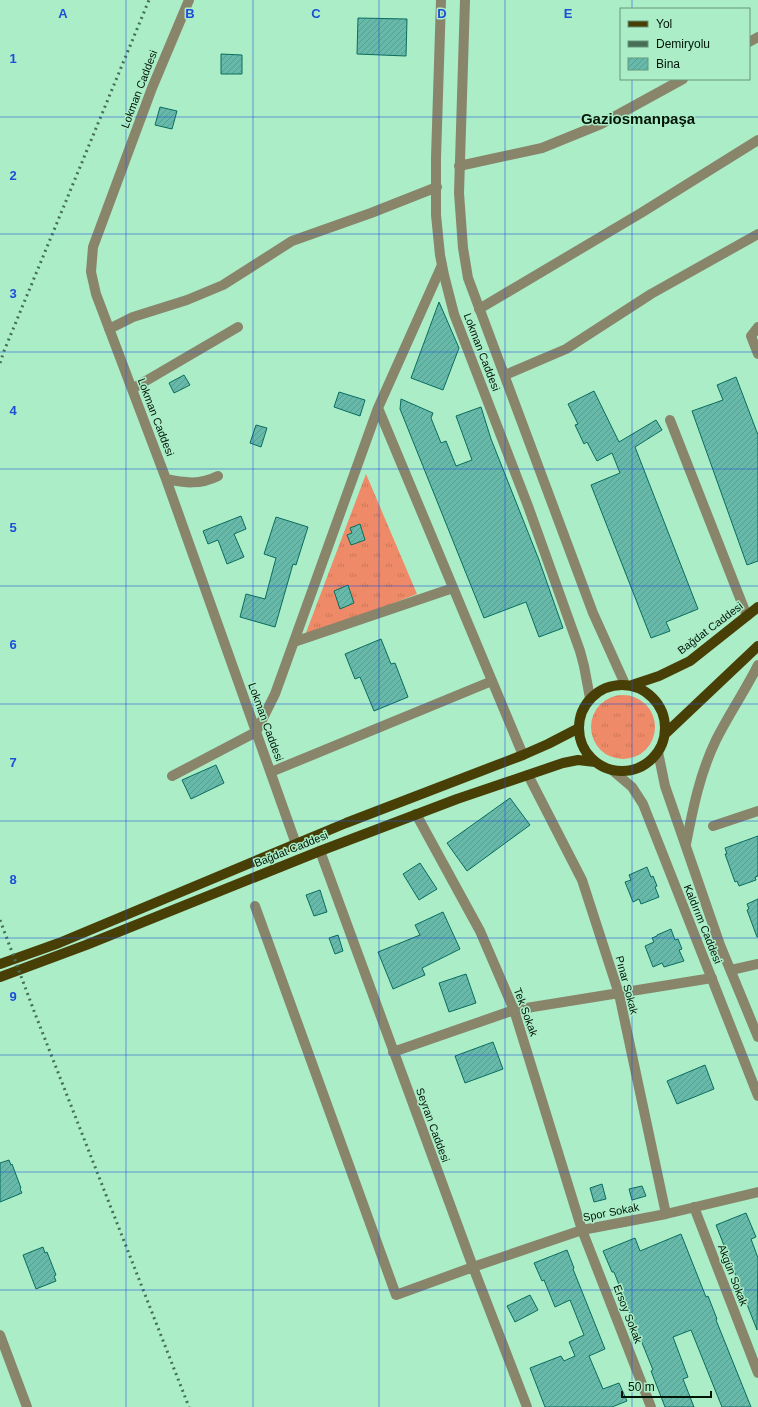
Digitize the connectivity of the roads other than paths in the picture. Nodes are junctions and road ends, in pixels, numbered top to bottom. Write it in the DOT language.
graph roads {
  1 [pos="189,0"];
  2 [pos="441,0"];
  3 [pos="464,0"];
  4 [pos="681,80"];
  5 [pos="758,140"];
  6 [pos="459,166"];
  7 [pos="437,187"];
  8 [pos="758,234"];
  9 [pos="442,266"];
  10 [pos="480,309"];
  11 [pos="238,327"];
  12 [pos="758,327"];
  13 [pos="109,330"];
  14 [pos="758,354"];
  15 [pos="505,375"];
  16 [pos="132,389"];
  17 [pos="378,408"];
  18 [pos="670,420"];
  19 [pos="218,476"];
  20 [pos="166,479"];
  21 [pos="453,588"];
  22 [pos="758,607"];
  23 [pos="747,616"];
  24 [pos="294,642"];
  25 [pos="758,646"];
  26 [pos="758,665"];
  27 [pos="492,681"];
  28 [pos="629,685"];
  29 [pos="590,698"];
  30 [pos="579,728"];
  31 [pos="256,732"];
  32 [pos="665,734"];
  33 [pos="658,752"];
  34 [pos="523,755"];
  35 [pos="595,762"];
  36 [pos="612,770"];
  37 [pos="271,772"];
  38 [pos="528,775"];
  39 [pos="172,776"];
  40 [pos="758,811"];
  41 [pos="416,814"];
  42 [pos="714,826"];
  43 [pos="296,844"];
  44 [pos="686,844"];
  45 [pos="320,851"];
  46 [pos="255,906"];
  47 [pos="0,964"];
  48 [pos="758,964"];
  49 [pos="731,970"];
  50 [pos="0,977"];
  51 [pos="712,978"];
  52 [pos="619,994"];
  53 [pos="514,1010"];
  54 [pos="758,1037"];
  55 [pos="393,1052"];
  56 [pos="758,1096"];
  57 [pos="758,1192"];
  58 [pos="694,1207"];
  59 [pos="666,1214"];
  60 [pos="582,1230"];
  61 [pos="473,1267"];
  62 [pos="0,1335"];
  63 [pos="758,1373"];
  64 [pos="28,1407"];
  65 [pos="527,1407"];
  66 [pos="651,1407"];
  1 -- 13 [label="street, Lokman Caddesi"];
  2 -- 7 [label="street, Lokman Caddesi"];
  3 -- 6 [label="street, Lokman Caddesi"];
  4 -- 6 [label="street"];
  5 -- 10 [label="street"];
  6 -- 10 [label="street, Lokman Caddesi"];
  7 -- 9 [label="street, Lokman Caddesi"];
  7 -- 13 [label="street"];
  8 -- 15 [label="street"];
  9 -- 17 [label="street"];
  9 -- 29 [label="street, Lokman Caddesi"];
  10 -- 15 [label="street, Lokman Caddesi"];
  11 -- 16 [label="street"];
  12 -- 14 [label="street"];
  13 -- 16 [label="street, Lokman Caddesi"];
  15 -- 28 [label="street, Lokman Caddesi"];
  16 -- 20 [label="street, Lokman Caddesi"];
  17 -- 21 [label="street"];
  17 -- 24 [label="street"];
  18 -- 23 [label="street"];
  19 -- 20 [label="street"];
  20 -- 31 [label="street, Lokman Caddesi"];
  21 -- 24 [label="street"];
  21 -- 27 [label="street"];
  22 -- 23 [label="main road, Bağdat Caddesi"];
  23 -- 28 [label="main road, Bağdat Caddesi"];
  24 -- 31 [label="street"];
  25 -- 32 [label="main road"];
  26 -- 44 [label="street"];
  27 -- 34 [label="street"];
  27 -- 37 [label="street"];
  28 -- 29 [label="main road"];
  28 -- 32 [label="main road"];
  29 -- 30 [label="main road"];
  30 -- 34 [label="main road, Bağdat Caddesi"];
  30 -- 35 [label="main road"];
  31 -- 37 [label="street, Lokman Caddesi"];
  31 -- 39 [label="street"];
  32 -- 33 [label="main road"];
  33 -- 36 [label="main road"];
  33 -- 44 [label="street, Kaldırım Caddesi"];
  34 -- 43 [label="main road, Bağdat Caddesi"];
  35 -- 36 [label="main road"];
  35 -- 38 [label="main road, Bağdat Caddesi"];
  36 -- 51 [label="street, Kaldırım Caddesi"];
  37 -- 43 [label="street, Lokman Caddesi"];
  38 -- 41 [label="main road, Bağdat Caddesi"];
  38 -- 52 [label="street, Pınar Sokak"];
  40 -- 42 [label="street"];
  41 -- 45 [label="main road, Bağdat Caddesi"];
  41 -- 53 [label="street, Tek Sokak"];
  43 -- 47 [label="main road, Bağdat Caddesi"];
  44 -- 49 [label="street, Kaldırım Caddesi"];
  45 -- 50 [label="main road, Bağdat Caddesi"];
  45 -- 55 [label="street, Seyran Caddesi"];
  46 -- 61 [label="street, Spor Sokak"];
  48 -- 49 [label="street"];
  49 -- 54 [label="street, Kaldırım Caddesi"];
  51 -- 52 [label="street"];
  51 -- 56 [label="street, Kaldırım Caddesi"];
  52 -- 53 [label="street"];
  52 -- 59 [label="street, Pınar Sokak"];
  53 -- 55 [label="street"];
  53 -- 60 [label="street, Tek Sokak"];
  55 -- 61 [label="street, Seyran Caddesi"];
  57 -- 58 [label="street, Spor Sokak"];
  58 -- 59 [label="street, Spor Sokak"];
  58 -- 63 [label="street, Akgün Sokak"];
  59 -- 60 [label="street, Spor Sokak"];
  60 -- 61 [label="street, Spor Sokak"];
  60 -- 66 [label="street, Ersoy Sokak"];
  61 -- 65 [label="street, Seyran Caddesi"];
  62 -- 64 [label="street"];
}
